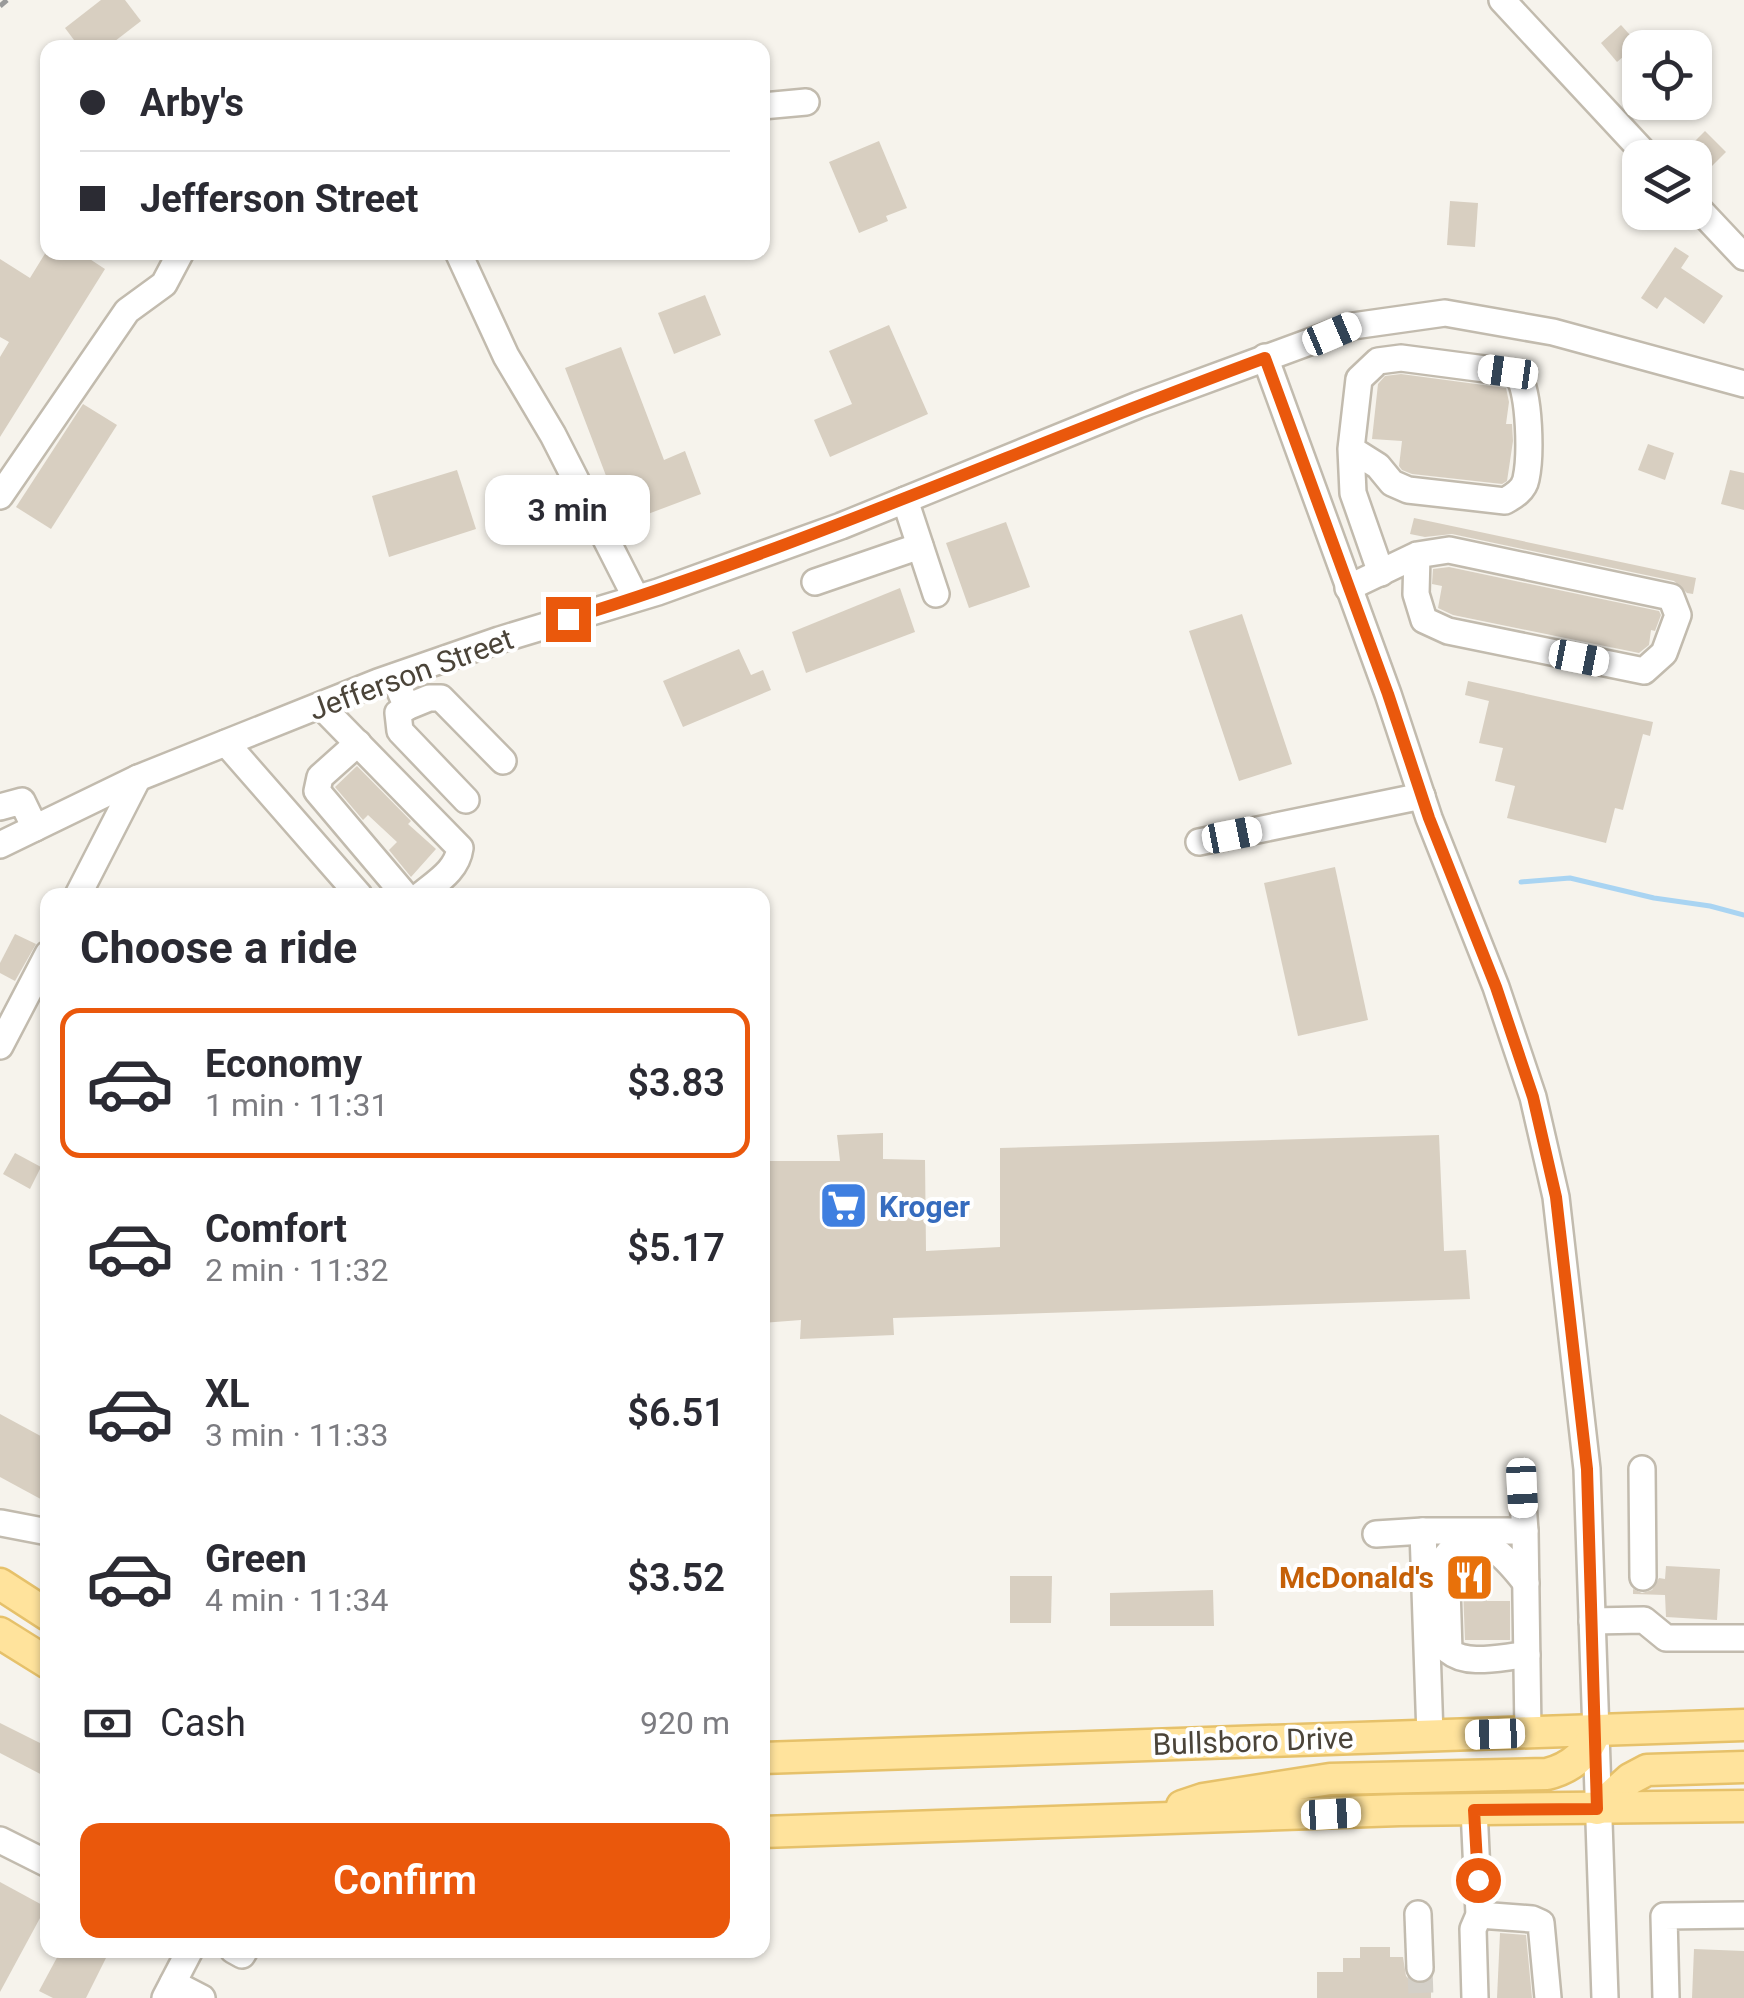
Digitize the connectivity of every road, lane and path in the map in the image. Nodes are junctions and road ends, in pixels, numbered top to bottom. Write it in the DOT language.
graph roads {
  1 [pos="1502,0"];
  2 [pos="806,102"];
  3 [pos="770,105"];
  4 [pos="1632,140"];
  5 [pos="1712,223"];
  6 [pos="1744,257"];
  7 [pos="177,260"];
  8 [pos="462,260"];
  9 [pos="1265,358"];
  10 [pos="1744,384"];
  11 [pos="1351,448"];
  12 [pos="0,496"];
  13 [pos="904,500"];
  14 [pos="920,546"];
  15 [pos="1417,555"];
  16 [pos="1380,573"];
  17 [pos="815,582"];
  18 [pos="1348,588"];
  19 [pos="936,594"];
  20 [pos="636,598"];
  21 [pos="394,677"];
  22 [pos="321,706"];
  23 [pos="407,707"];
  24 [pos="226,743"];
  25 [pos="358,743"];
  26 [pos="503,761"];
  27 [pos="138,778"];
  28 [pos="1422,796"];
  29 [pos="466,800"];
  30 [pos="0,807"];
  31 [pos="35,828"];
  32 [pos="1199,842"];
  33 [pos="0,845"];
  34 [pos="82,888"];
  35 [pos="353,888"];
  36 [pos="398,888"];
  37 [pos="430,888"];
  38 [pos="40,969"];
  39 [pos="0,1046"];
  40 [pos="1642,1469"];
  41 [pos="1522,1488"];
  42 [pos="0,1520"];
  43 [pos="40,1530"];
  44 [pos="1423,1530"];
  45 [pos="1525,1531"];
  46 [pos="0,1534"];
  47 [pos="1376,1534"];
  48 [pos="1526,1583"];
  49 [pos="0,1584"];
  50 [pos="1643,1597"];
  51 [pos="40,1610"];
  52 [pos="1592,1621"];
  53 [pos="0,1633"];
  54 [pos="1744,1638"];
  55 [pos="40,1651"];
  56 [pos="1438,1651"];
  57 [pos="1527,1654"];
  58 [pos="1744,1726"];
  59 [pos="1596,1730"];
  60 [pos="1528,1732"];
  61 [pos="1430,1736"];
  62 [pos="770,1758"];
  63 [pos="1744,1767"];
  64 [pos="1744,1806"];
  65 [pos="1597,1809"];
  66 [pos="1474,1810"];
  67 [pos="1136,1820"];
  68 [pos="770,1832"];
  69 [pos="0,1841"];
  70 [pos="40,1860"];
  71 [pos="1418,1914"];
  72 [pos="1744,1915"];
  73 [pos="1480,1916"];
  74 [pos="186,1958"];
  75 [pos="1420,1968"];
  76 [pos="169,1990"];
  77 [pos="202,1998"];
  78 [pos="1475,1998"];
  79 [pos="1548,1998"];
  80 [pos="1605,1998"];
  81 [pos="1666,1998"];
  1 -- 4 [label="street"];
  2 -- 3 [label="street"];
  5 -- 6 [label="street"];
  7 -- 12 [label="street"];
  8 -- 20 [label="street"];
  9 -- 10 [label="street, Jefferson Street"];
  9 -- 13 [label="street, Jefferson Street"];
  9 -- 18 [label="street"];
  11 -- 11 [label="street"];
  11 -- 16 [label="street"];
  13 -- 14 [label="street"];
  13 -- 20 [label="street, Jefferson Street"];
  14 -- 17 [label="street"];
  14 -- 19 [label="street"];
  15 -- 15 [label="street"];
  15 -- 16 [label="street"];
  16 -- 18 [label="street"];
  18 -- 28 [label="street"];
  20 -- 21 [label="street, Jefferson Street"];
  21 -- 22 [label="street, Jefferson Street"];
  21 -- 23 [label="street"];
  22 -- 24 [label="street, Jefferson Street"];
  22 -- 25 [label="street"];
  23 -- 26 [label="street"];
  23 -- 29 [label="street"];
  24 -- 27 [label="street, Jefferson Street"];
  24 -- 35 [label="street"];
  25 -- 36 [label="street"];
  25 -- 37 [label="street"];
  27 -- 31 [label="street, Jefferson Street"];
  27 -- 34 [label="street"];
  28 -- 32 [label="street"];
  28 -- 52 [label="street"];
  30 -- 31 [label="street"];
  31 -- 33 [label="street, Jefferson Street"];
  38 -- 39 [label="street"];
  40 -- 50 [label="street"];
  41 -- 45 [label="street"];
  42 -- 43 [label="street"];
  42 -- 46 [label="street"];
  44 -- 45 [label="street"];
  44 -- 47 [label="street"];
  44 -- 56 [label="street"];
  45 -- 48 [label="street"];
  48 -- 56 [label="street"];
  48 -- 57 [label="street"];
  49 -- 51 [label="main road"];
  50 -- 52 [label="street"];
  50 -- 54 [label="street"];
  52 -- 59 [label="street"];
  53 -- 55 [label="main road"];
  56 -- 57 [label="street"];
  56 -- 61 [label="street"];
  57 -- 60 [label="street"];
  58 -- 59 [label="main road, Bullsboro Drive"];
  59 -- 60 [label="main road, Bullsboro Drive"];
  59 -- 65 [label="street"];
  59 -- 67 [label="main road"];
  60 -- 61 [label="main road, Bullsboro Drive"];
  61 -- 62 [label="main road, Bullsboro Drive"];
  63 -- 65 [label="main road"];
  64 -- 65 [label="main road"];
  65 -- 66 [label="main road"];
  65 -- 80 [label="street"];
  66 -- 67 [label="main road"];
  66 -- 73 [label="street"];
  67 -- 68 [label="main road"];
  69 -- 70 [label="street"];
  71 -- 75 [label="street"];
  72 -- 81 [label="street"];
  73 -- 78 [label="street"];
  73 -- 79 [label="street"];
  74 -- 76 [label="street"];
  76 -- 77 [label="street"];
}
